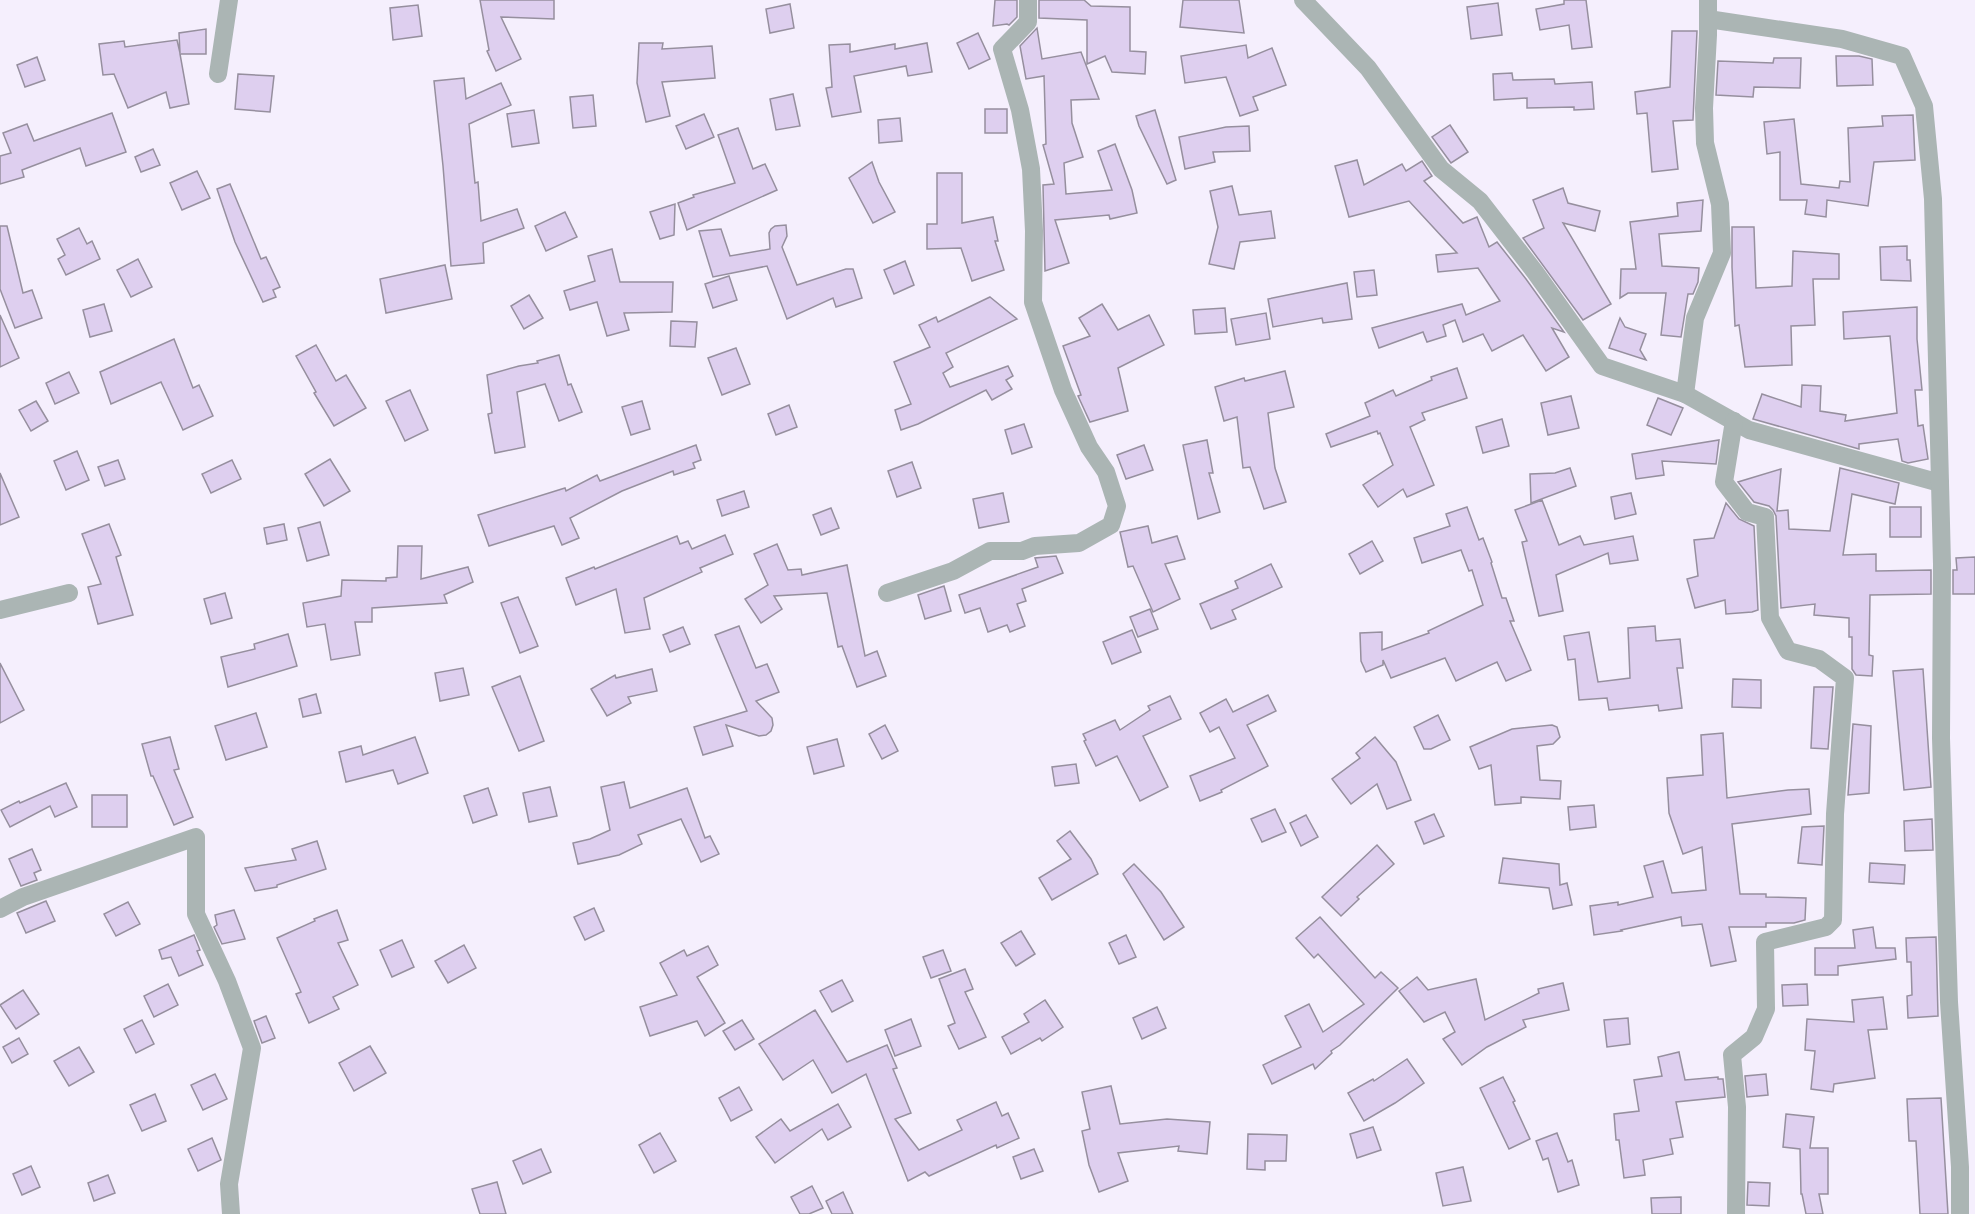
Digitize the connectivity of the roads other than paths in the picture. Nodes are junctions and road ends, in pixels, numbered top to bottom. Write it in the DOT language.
graph roads {
  1 [pos="229,0"];
  2 [pos="1028,0"];
  3 [pos="1303,0"];
  4 [pos="1708,0"];
  5 [pos="1708,19"];
  6 [pos="218,74"];
  7 [pos="1685,393"];
  8 [pos="1734,421"];
  9 [pos="1940,483"];
  10 [pos="69,593"];
  11 [pos="887,593"];
  12 [pos="0,610"];
  13 [pos="0,909"];
  14 [pos="231,1214"];
  15 [pos="1736,1214"];
  16 [pos="1960,1214"];
  1 -- 6 [label="street"];
  2 -- 11 [label="street"];
  3 -- 7 [label="street"];
  4 -- 5 [label="street"];
  5 -- 7 [label="street"];
  5 -- 9 [label="street"];
  7 -- 8 [label="street"];
  8 -- 9 [label="street"];
  8 -- 15 [label="street"];
  9 -- 16 [label="street"];
  10 -- 12 [label="street"];
  13 -- 14 [label="street"];
}
